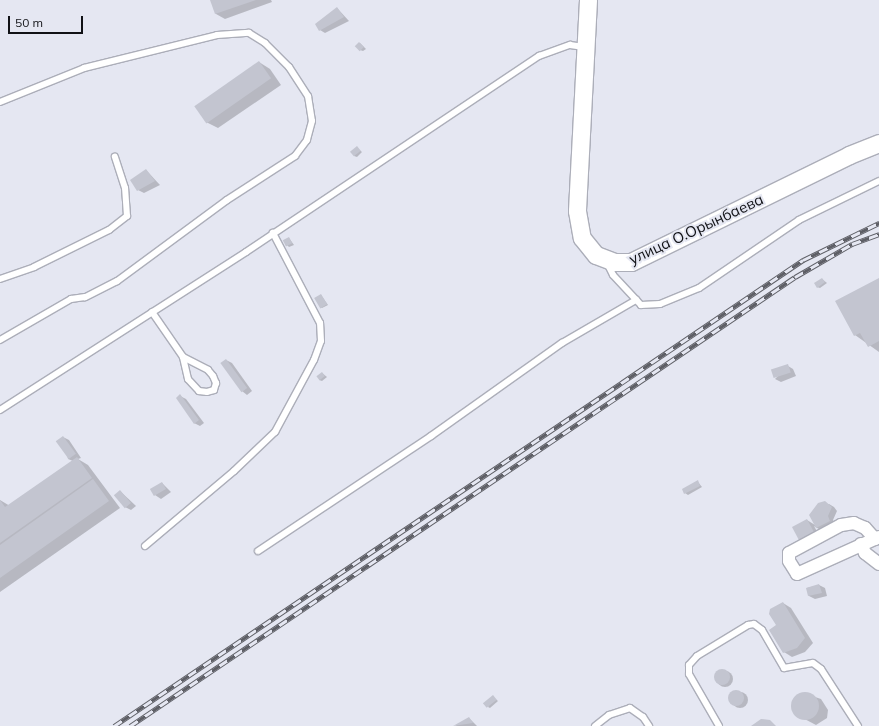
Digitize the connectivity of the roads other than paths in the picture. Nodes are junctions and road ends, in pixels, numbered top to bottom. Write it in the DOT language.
graph roads {
  1 [pos="588,0"];
  2 [pos="586,47"];
  3 [pos="0,102"];
  4 [pos="879,143"];
  5 [pos="115,157"];
  6 [pos="879,181"];
  7 [pos="273,232"];
  8 [pos="605,258"];
  9 [pos="0,279"];
  10 [pos="636,300"];
  11 [pos="152,312"];
  12 [pos="0,340"];
  13 [pos="183,357"];
  14 [pos="0,410"];
  15 [pos="877,538"];
  16 [pos="861,544"];
  17 [pos="144,546"];
  18 [pos="258,550"];
  19 [pos="879,564"];
  20 [pos="595,726"];
  21 [pos="649,726"];
  22 [pos="719,726"];
  23 [pos="858,726"];
  1 -- 2 [label="street, улица О.Орынбаева"];
  2 -- 7 [label="lane"];
  2 -- 8 [label="street, улица О.Орынбаева"];
  3 -- 12 [label="lane"];
  4 -- 8 [label="street, улица О.Орынбаева"];
  5 -- 9 [label="lane"];
  6 -- 10 [label="lane"];
  7 -- 11 [label="lane"];
  7 -- 17 [label="lane"];
  8 -- 10 [label="lane"];
  10 -- 18 [label="lane"];
  11 -- 13 [label="lane"];
  11 -- 14 [label="lane"];
  13 -- 13 [label="lane"];
  15 -- 16 [label="street"];
  15 -- 16 [label="street"];
  16 -- 19 [label="street"];
  20 -- 21 [label="lane"];
  22 -- 23 [label="lane"];
}
